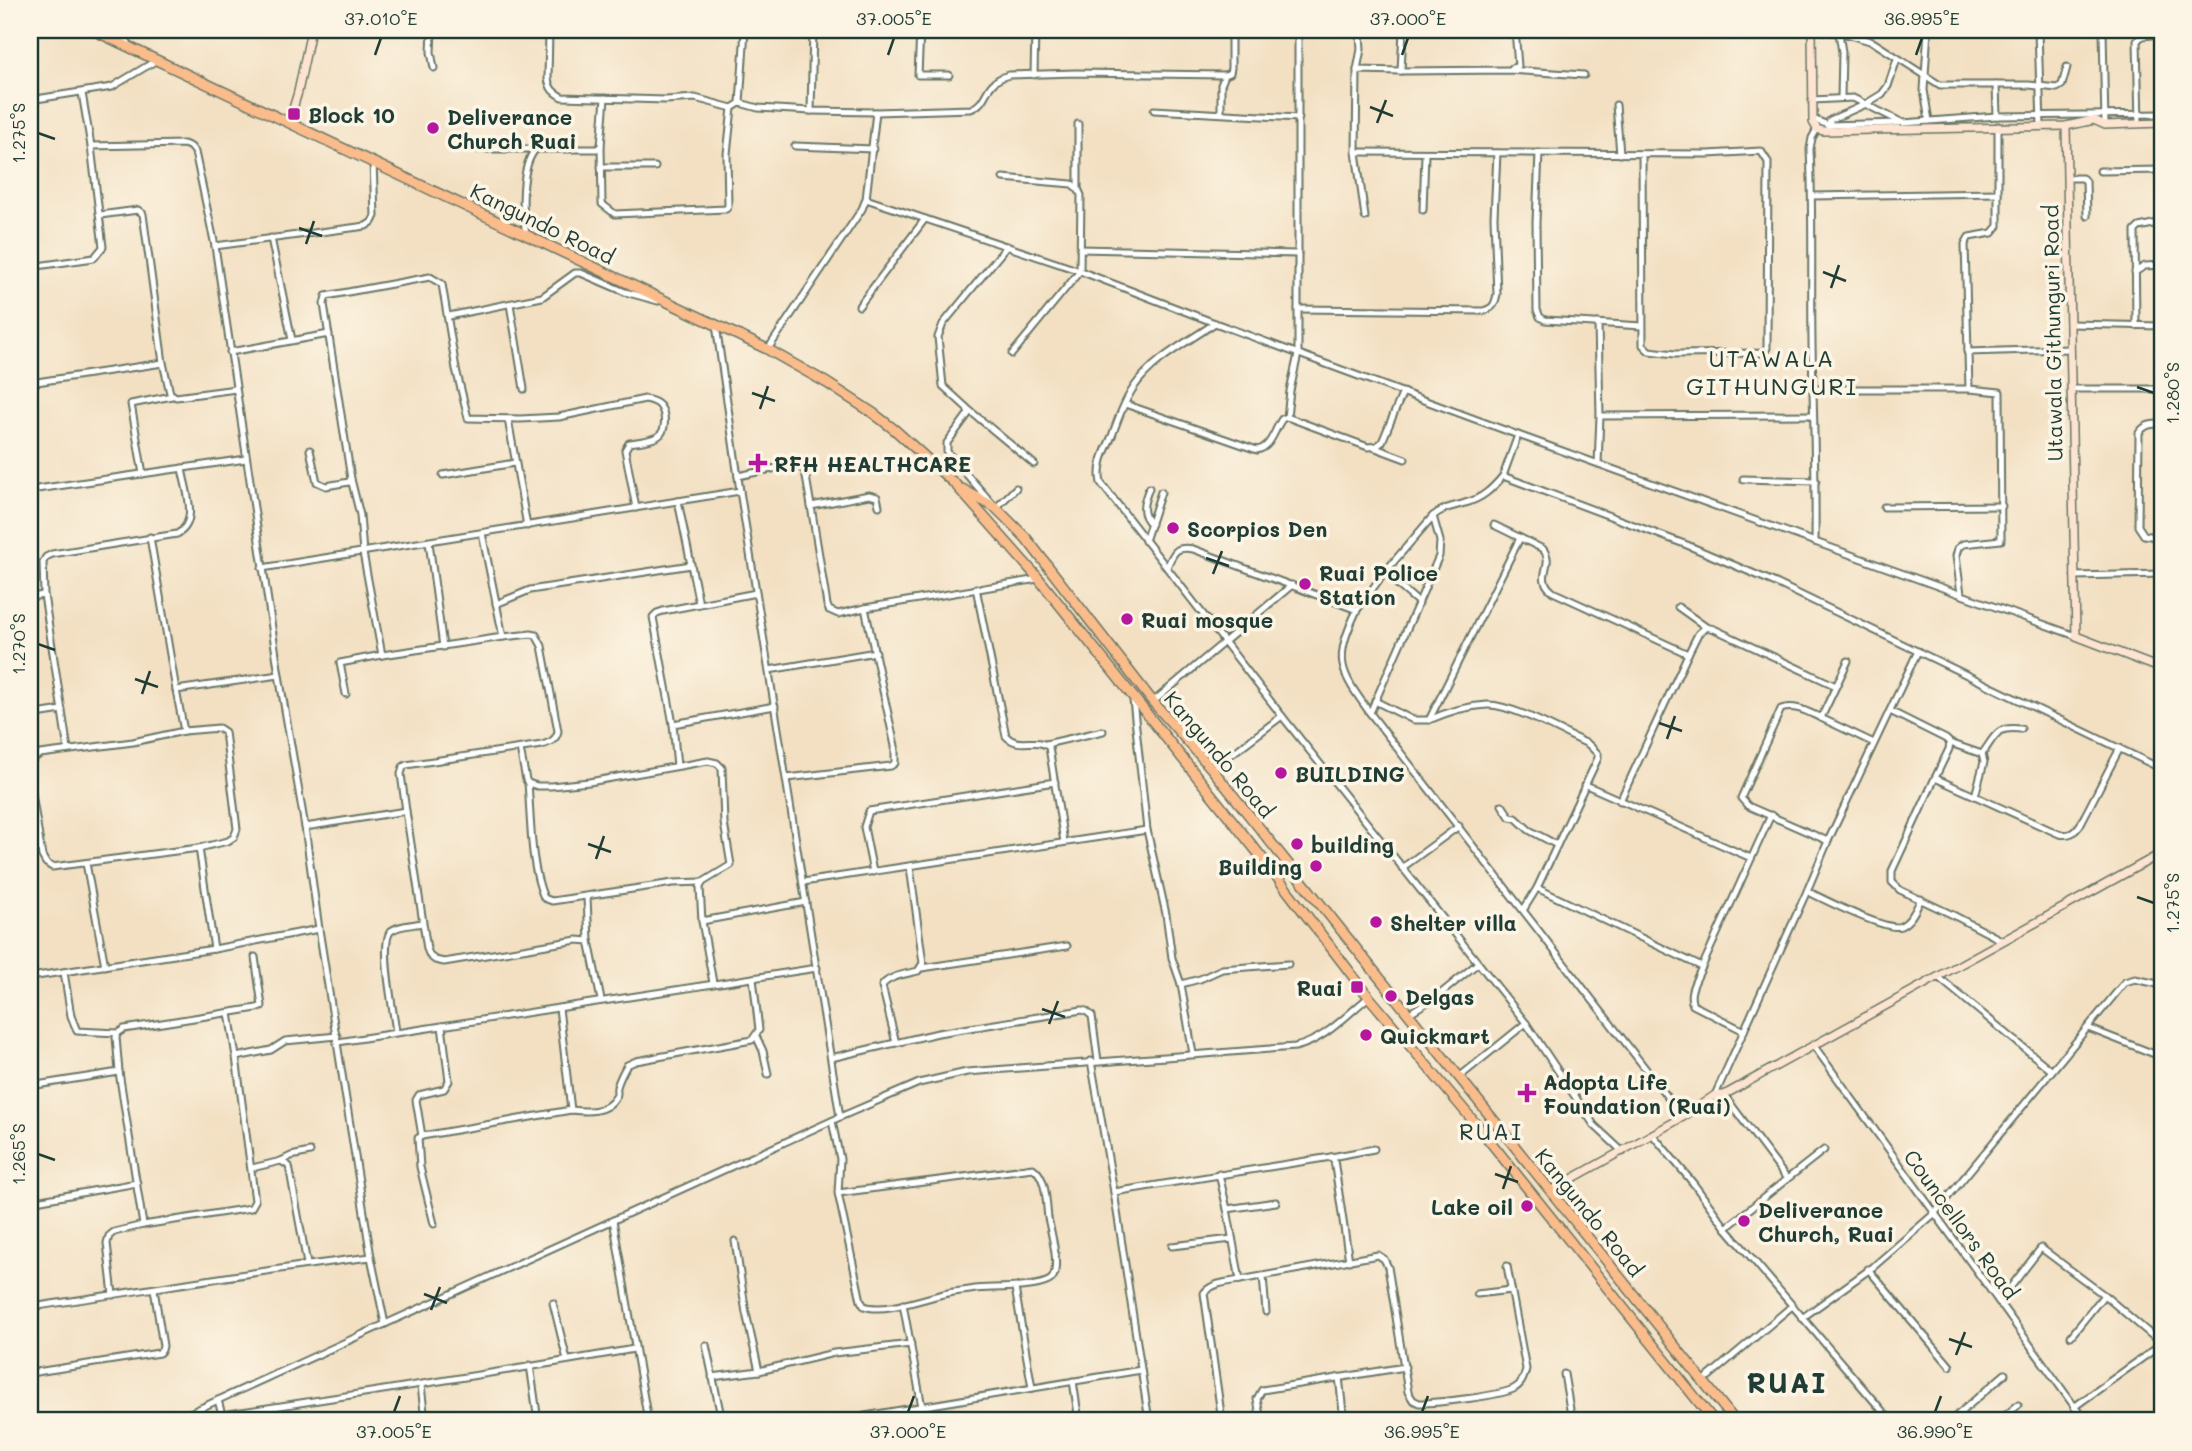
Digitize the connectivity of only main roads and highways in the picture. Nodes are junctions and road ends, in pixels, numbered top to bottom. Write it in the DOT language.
graph roads {
  1 [pos="93,30"];
  2 [pos="955,484"];
  3 [pos="1026,538"];
  4 [pos="1014,551"];
  5 [pos="1407,1013"];
  6 [pos="1391,1023"];
  7 [pos="1714,1421"];
  8 [pos="1735,1421"];
  1 -- 2 [label="highway, Kangundo Road"];
  2 -- 3 [label="highway, Kangundo Road"];
  2 -- 4 [label="highway, Kangundo Road"];
  3 -- 4 [label="highway"];
  3 -- 5 [label="highway, Kangundo Road"];
  4 -- 6 [label="highway, Kangundo Road"];
  5 -- 6 [label="highway"];
  5 -- 8 [label="highway, Kangundo Road"];
  6 -- 7 [label="highway, Kangundo Road"];
}
